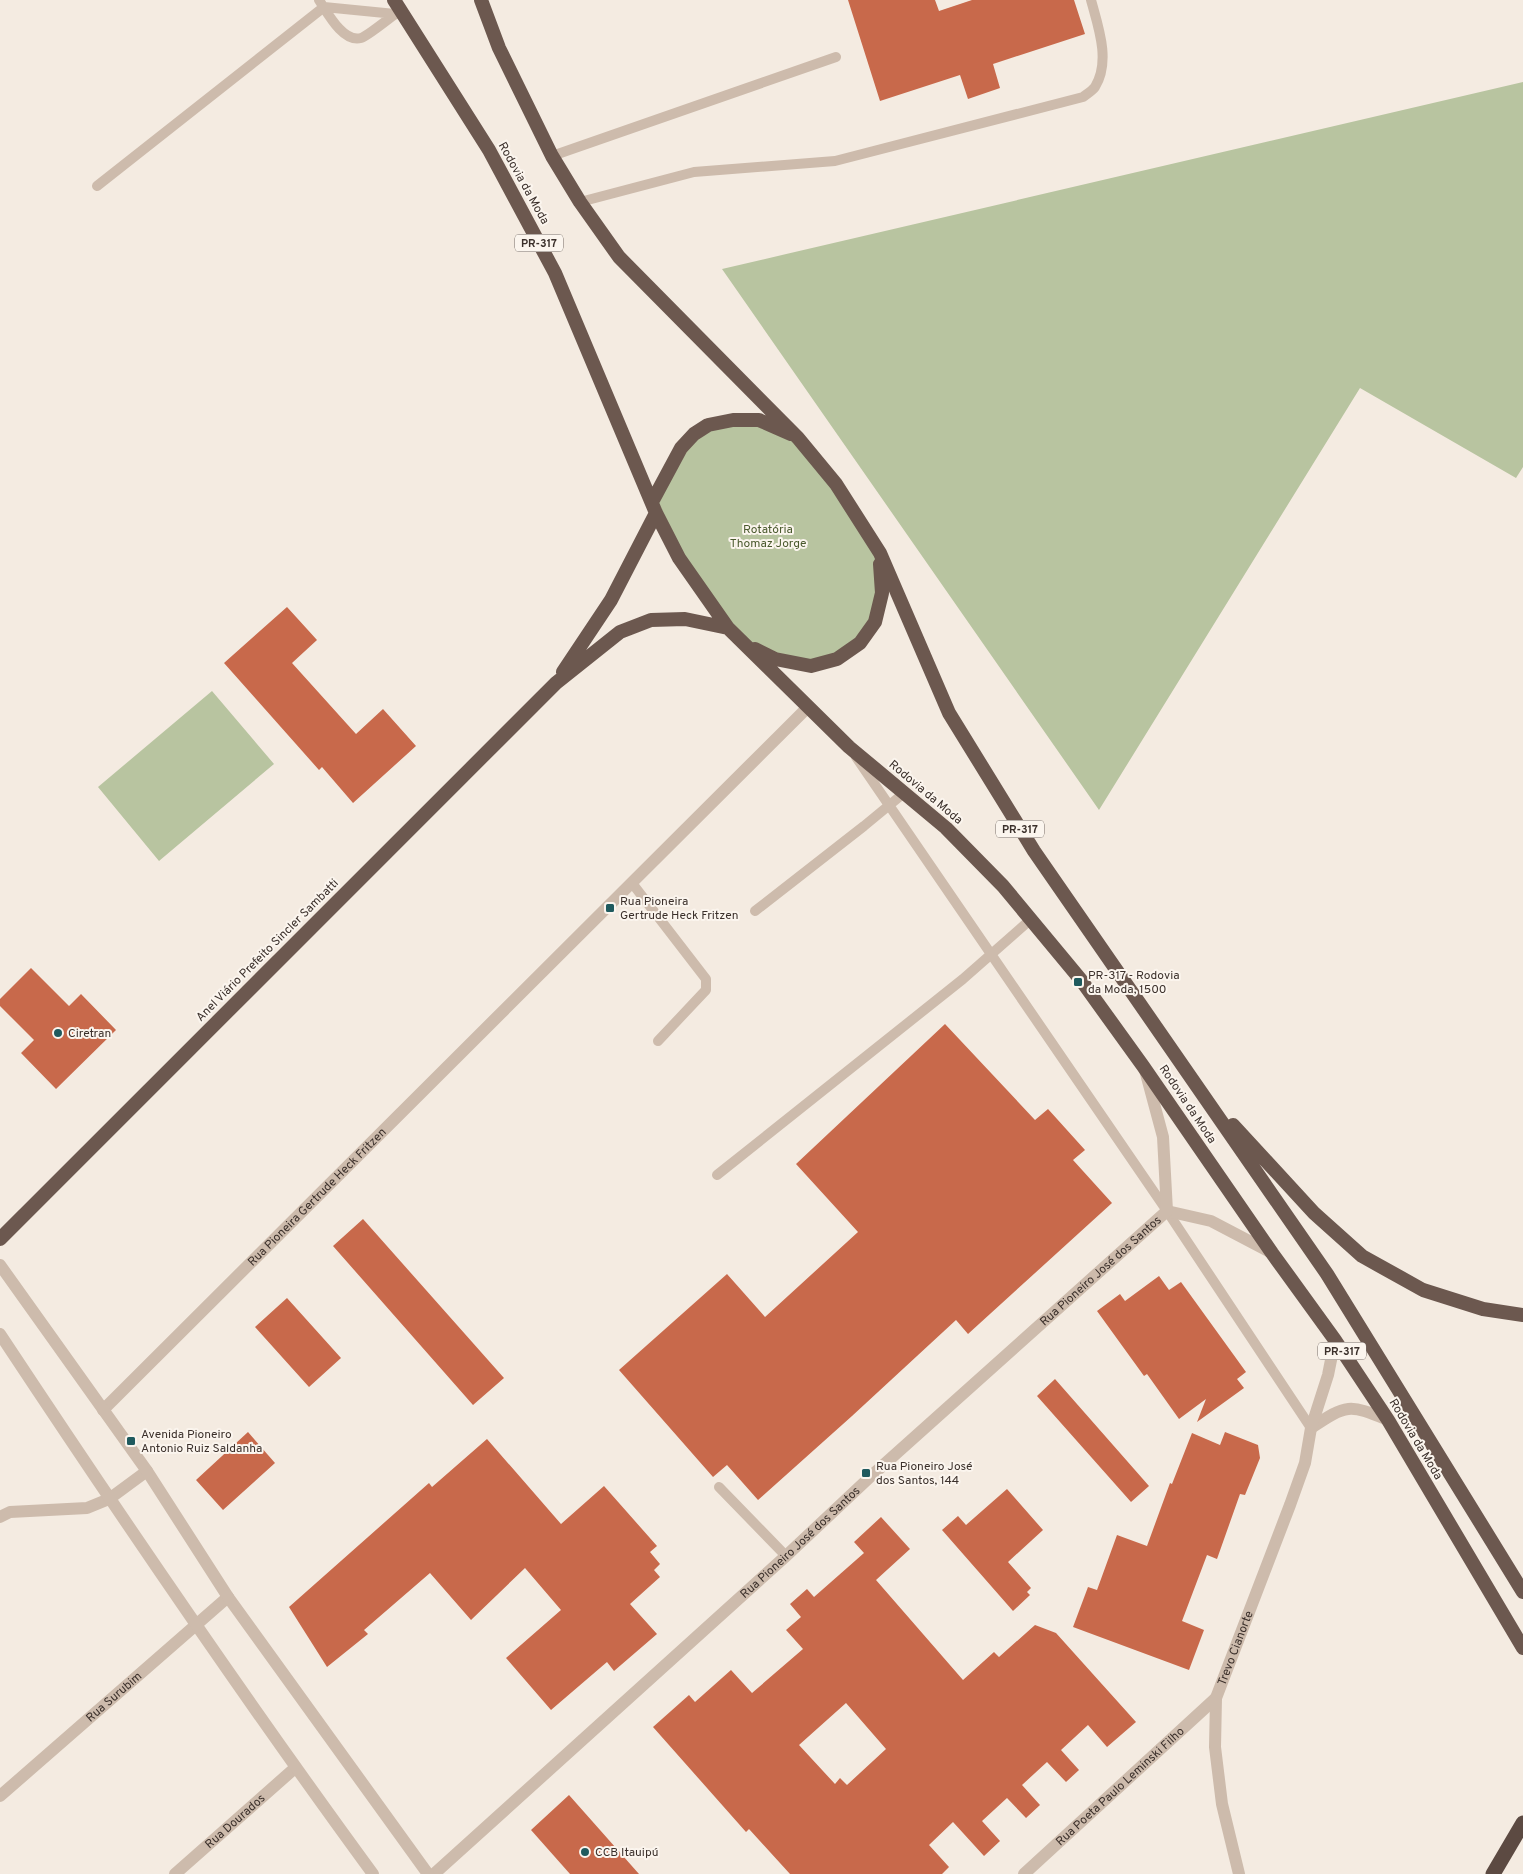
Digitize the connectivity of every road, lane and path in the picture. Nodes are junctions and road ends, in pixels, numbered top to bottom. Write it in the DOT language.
graph roads {
  1 [pos="481,0"];
  2 [pos="1091,0"];
  3 [pos="321,3"];
  4 [pos="397,8"];
  5 [pos="836,57"];
  6 [pos="552,156"];
  7 [pos="98,186"];
  8 [pos="580,202"];
  9 [pos="798,438"];
  10 [pos="654,507"];
  11 [pos="880,553"];
  12 [pos="728,628"];
  13 [pos="745,644"];
  14 [pos="556,682"];
  15 [pos="808,707"];
  16 [pos="850,748"];
  17 [pos="904,793"];
  18 [pos="889,806"];
  19 [pos="632,883"];
  20 [pos="755,911"];
  21 [pos="1030,920"];
  22 [pos="992,955"];
  23 [pos="658,1041"];
  24 [pos="1143,1066"];
  25 [pos="1196,1085"];
  26 [pos="717,1175"];
  27 [pos="1167,1211"];
  28 [pos="0,1239"];
  29 [pos="1272,1253"];
  30 [pos="0,1266"];
  31 [pos="1523,1315"];
  32 [pos="0,1334"];
  33 [pos="1335,1340"];
  34 [pos="103,1410"];
  35 [pos="1388,1420"];
  36 [pos="1311,1428"];
  37 [pos="147,1471"];
  38 [pos="719,1487"];
  39 [pos="109,1499"];
  40 [pos="0,1517"];
  41 [pos="786,1556"];
  42 [pos="1523,1592"];
  43 [pos="228,1597"];
  44 [pos="196,1624"];
  45 [pos="1523,1648"];
  46 [pos="1216,1698"];
  47 [pos="295,1768"];
  48 [pos="0,1796"];
  49 [pos="1523,1823"];
  50 [pos="175,1874"];
  51 [pos="374,1874"];
  52 [pos="428,1874"];
  53 [pos="434,1874"];
  54 [pos="1024,1874"];
  55 [pos="1239,1874"];
  56 [pos="1493,1874"];
  1 -- 6 [label="highway, PR-317"];
  2 -- 8 [label="lane"];
  3 -- 4 [label="lane"];
  3 -- 4 [label="lane"];
  3 -- 7 [label="lane"];
  4 -- 10 [label="highway, Rodovia da Moda / PR-317"];
  5 -- 6 [label="lane"];
  6 -- 8 [label="highway, PR-317"];
  8 -- 9 [label="highway, PR-317"];
  9 -- 10 [label="highway, Anel Viário Prefeito Sincler Sambatti"];
  9 -- 11 [label="highway, PR-317"];
  10 -- 12 [label="highway, PR-317"];
  10 -- 14 [label="highway, Anel Viário Prefeito Sincler Sambatti"];
  11 -- 13 [label="highway"];
  11 -- 25 [label="highway, Rodovia da Moda / PR-317"];
  12 -- 13 [label="highway, PR-317"];
  12 -- 14 [label="highway, Anel Viário Prefeito Sincler Sambatti"];
  13 -- 15 [label="highway, Rodovia da Moda / PR-317"];
  14 -- 28 [label="highway, Anel Viário Prefeito Sincler Sambatti"];
  15 -- 16 [label="highway, Rodovia da Moda / PR-317"];
  15 -- 19 [label="street, Rua Pioneira Gertrude Heck Fritzen"];
  16 -- 17 [label="highway, Rodovia da Moda / PR-317"];
  16 -- 18 [label="lane"];
  17 -- 18 [label="lane"];
  17 -- 21 [label="highway, Rodovia da Moda / PR-317"];
  18 -- 20 [label="lane"];
  18 -- 22 [label="lane"];
  19 -- 23 [label="lane"];
  19 -- 34 [label="street, Rua Pioneira Gertrude Heck Fritzen"];
  21 -- 22 [label="lane"];
  21 -- 24 [label="highway, Rodovia da Moda / PR-317"];
  22 -- 26 [label="lane"];
  22 -- 27 [label="lane"];
  24 -- 27 [label="street, Rua Pioneiro José dos Santos"];
  24 -- 29 [label="highway, Rodovia da Moda / PR-317"];
  25 -- 31 [label="highway"];
  25 -- 42 [label="highway, Rodovia da Moda / PR-317"];
  27 -- 29 [label="street, Rua Pioneiro José dos Santos"];
  27 -- 36 [label="lane"];
  27 -- 41 [label="street, Rua Pioneiro José dos Santos"];
  29 -- 33 [label="highway, Rodovia da Moda / PR-317"];
  30 -- 34 [label="street"];
  32 -- 39 [label="street"];
  33 -- 35 [label="highway, Rodovia da Moda / PR-317"];
  33 -- 36 [label="street, Trevo Cianorte"];
  34 -- 37 [label="street"];
  35 -- 36 [label="street"];
  35 -- 45 [label="highway, Rodovia da Moda / PR-317"];
  36 -- 46 [label="street, Trevo Cianorte"];
  37 -- 39 [label="street"];
  37 -- 43 [label="street"];
  38 -- 41 [label="lane"];
  39 -- 40 [label="street"];
  39 -- 44 [label="street"];
  41 -- 53 [label="street, Rua Pioneiro José dos Santos"];
  43 -- 44 [label="street, Rua Surubim"];
  43 -- 52 [label="street"];
  44 -- 47 [label="street"];
  44 -- 48 [label="street, Rua Surubim"];
  46 -- 54 [label="street, Rua Poeta Paulo Leminski Filho"];
  46 -- 55 [label="street, Trevo Cianorte"];
  47 -- 50 [label="street, Rua Dourados"];
  47 -- 51 [label="street"];
  49 -- 56 [label="highway"];
}
